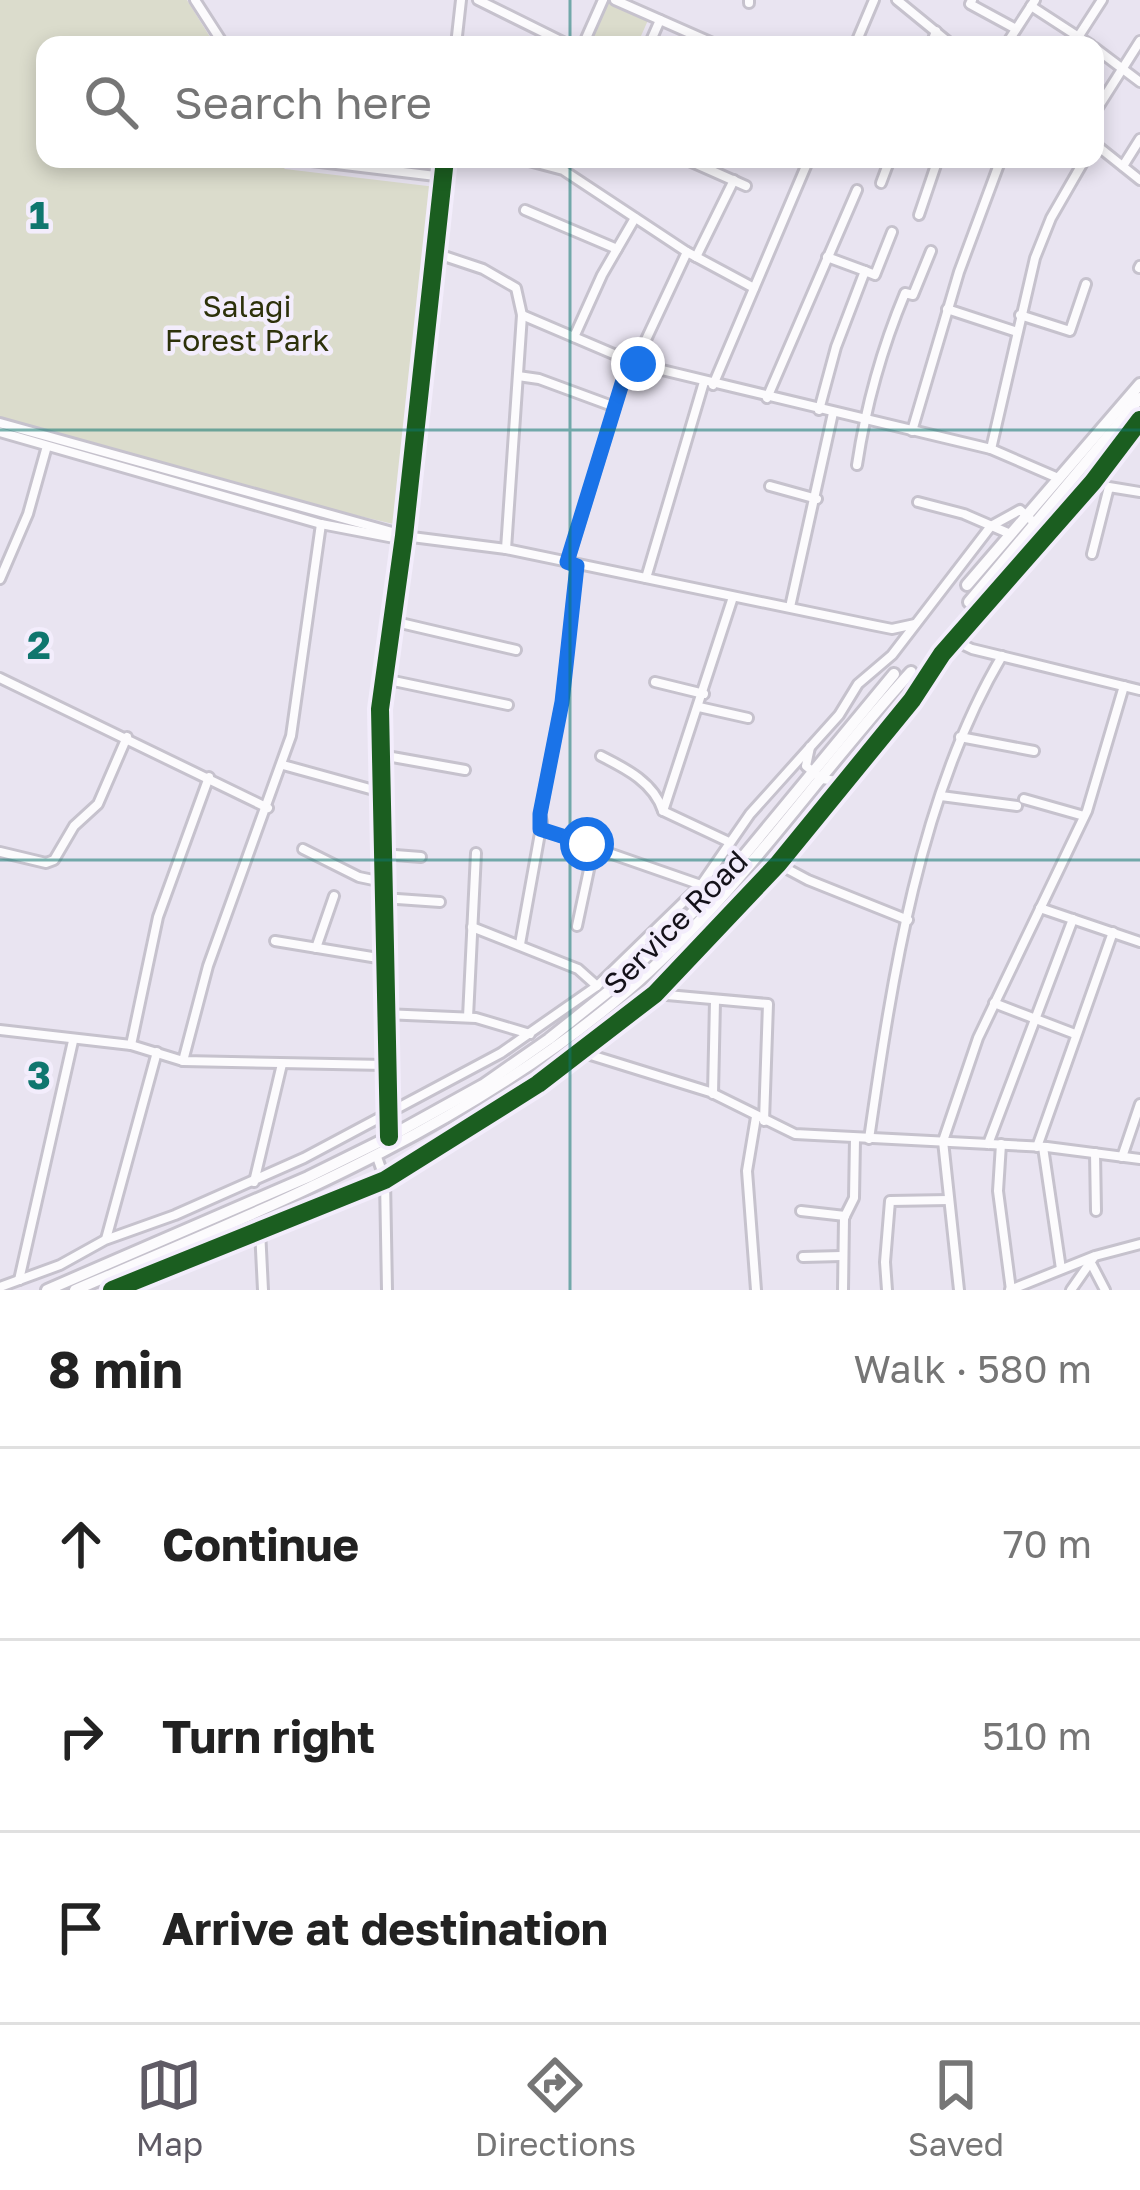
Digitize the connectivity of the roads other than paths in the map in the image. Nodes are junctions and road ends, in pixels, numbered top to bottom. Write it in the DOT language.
graph roads {
  1 [pos="194,0"];
  2 [pos="461,0"];
  3 [pos="478,0"];
  4 [pos="603,0"];
  5 [pos="615,0"];
  6 [pos="874,0"];
  7 [pos="972,0"];
  8 [pos="1102,0"];
  9 [pos="904,2"];
  10 [pos="1033,3"];
  11 [pos="636,5"];
  12 [pos="661,20"];
  13 [pos="1016,29"];
  14 [pos="936,31"];
  15 [pos="218,36"];
  16 [pos="457,36"];
  17 [pos="551,36"];
  18 [pos="587,36"];
  19 [pos="653,36"];
  20 [pos="696,36"];
  21 [pos="860,36"];
  22 [pos="934,36"];
  23 [pos="942,36"];
  24 [pos="1012,36"];
  25 [pos="1071,36"];
  26 [pos="1079,36"];
  27 [pos="1140,41"];
  28 [pos="1104,55"];
  29 [pos="1122,69"];
  30 [pos="1140,82"];
  31 [pos="1104,98"];
  32 [pos="1140,140"];
  33 [pos="1104,151"];
  34 [pos="1123,166"];
  35 [pos="370,168"];
  36 [pos="444,168"];
  37 [pos="555,168"];
  38 [pos="705,168"];
  39 [pos="805,168"];
  40 [pos="887,168"];
  41 [pos="935,168"];
  42 [pos="998,168"];
  43 [pos="1080,168"];
  44 [pos="563,170"];
  45 [pos="444,177"];
  46 [pos="1140,180"];
  47 [pos="734,181"];
  48 [pos="881,183"];
  49 [pos="746,186"];
  50 [pos="856,190"];
  51 [pos="525,210"];
  52 [pos="919,215"];
  53 [pos="635,218"];
  54 [pos="892,232"];
  55 [pos="617,249"];
  56 [pos="931,250"];
  57 [pos="435,253"];
  58 [pos="692,255"];
  59 [pos="827,257"];
  60 [pos="865,271"];
  61 [pos="1086,284"];
  62 [pos="754,289"];
  63 [pos="947,309"];
  64 [pos="522,315"];
  65 [pos="1020,315"];
  66 [pos="1017,332"];
  67 [pos="574,337"];
  68 [pos="633,362"];
  69 [pos="518,376"];
  70 [pos="708,384"];
  71 [pos="1140,384"];
  72 [pos="767,398"];
  73 [pos="1140,398"];
  74 [pos="615,407"];
  75 [pos="819,410"];
  76 [pos="833,413"];
  77 [pos="866,420"];
  78 [pos="1140,420"];
  79 [pos="0,428"];
  80 [pos="912,431"];
  81 [pos="47,446"];
  82 [pos="991,448"];
  83 [pos="857,465"];
  84 [pos="1058,478"];
  85 [pos="770,486"];
  86 [pos="1140,492"];
  87 [pos="817,499"];
  88 [pos="918,502"];
  89 [pos="1025,514"];
  90 [pos="321,524"];
  91 [pos="1037,525"];
  92 [pos="992,526"];
  93 [pos="1008,533"];
  94 [pos="404,536"];
  95 [pos="1038,547"];
  96 [pos="506,549"];
  97 [pos="1092,554"];
  98 [pos="572,564"];
  99 [pos="646,578"];
  100 [pos="0,579"];
  101 [pos="970,581"];
  102 [pos="733,597"];
  103 [pos="969,602"];
  104 [pos="790,607"];
  105 [pos="392,621"];
  106 [pos="916,624"];
  107 [pos="892,629"];
  108 [pos="906,637"];
  109 [pos="953,640"];
  110 [pos="972,649"];
  111 [pos="516,650"];
  112 [pos="942,654"];
  113 [pos="1003,656"];
  114 [pos="911,672"];
  115 [pos="894,674"];
  116 [pos="0,678"];
  117 [pos="384,679"];
  118 [pos="656,682"];
  119 [pos="1124,686"];
  120 [pos="1140,690"];
  121 [pos="704,694"];
  122 [pos="508,705"];
  123 [pos="699,707"];
  124 [pos="748,718"];
  125 [pos="127,737"];
  126 [pos="960,737"];
  127 [pos="811,746"];
  128 [pos="1034,751"];
  129 [pos="381,755"];
  130 [pos="601,756"];
  131 [pos="283,765"];
  132 [pos="465,770"];
  133 [pos="817,775"];
  134 [pos="209,777"];
  135 [pos="846,782"];
  136 [pos="381,791"];
  137 [pos="941,796"];
  138 [pos="268,808"];
  139 [pos="663,811"];
  140 [pos="1084,816"];
  141 [pos="540,829"];
  142 [pos="729,842"];
  143 [pos="594,846"];
  144 [pos="303,850"];
  145 [pos="0,852"];
  146 [pos="476,853"];
  147 [pos="382,854"];
  148 [pos="421,857"];
  149 [pos="778,864"];
  150 [pos="382,882"];
  151 [pos="701,885"];
  152 [pos="334,896"];
  153 [pos="383,898"];
  154 [pos="440,902"];
  155 [pos="1040,908"];
  156 [pos="1073,919"];
  157 [pos="908,920"];
  158 [pos="472,926"];
  159 [pos="577,926"];
  160 [pos="1113,932"];
  161 [pos="275,941"];
  162 [pos="1140,942"];
  163 [pos="520,944"];
  164 [pos="316,948"];
  165 [pos="384,959"];
  166 [pos="597,986"];
  167 [pos="655,994"];
  168 [pos="715,1000"];
  169 [pos="994,1003"];
  170 [pos="384,1014"];
  171 [pos="468,1017"];
  172 [pos="1034,1018"];
  173 [pos="0,1030"];
  174 [pos="1075,1034"];
  175 [pos="532,1035"];
  176 [pos="73,1041"];
  177 [pos="130,1045"];
  178 [pos="157,1052"];
  179 [pos="579,1052"];
  180 [pos="184,1060"];
  181 [pos="282,1064"];
  182 [pos="386,1066"];
  183 [pos="713,1094"];
  184 [pos="1140,1104"];
  185 [pos="387,1114"];
  186 [pos="760,1119"];
  187 [pos="389,1137"];
  188 [pos="855,1138"];
  189 [pos="869,1139"];
  190 [pos="943,1141"];
  191 [pos="988,1144"];
  192 [pos="1001,1144"];
  193 [pos="1040,1147"];
  194 [pos="1095,1153"];
  195 [pos="1122,1156"];
  196 [pos="377,1157"];
  197 [pos="1140,1159"];
  198 [pos="385,1180"];
  199 [pos="254,1182"];
  200 [pos="949,1200"];
  201 [pos="801,1211"];
  202 [pos="1096,1211"];
  203 [pos="845,1216"];
  204 [pos="260,1230"];
  205 [pos="105,1240"];
  206 [pos="1140,1244"];
  207 [pos="841,1256"];
  208 [pos="803,1257"];
  209 [pos="1093,1260"];
  210 [pos="1061,1270"];
  211 [pos="19,1281"];
  212 [pos="0,1287"];
  213 [pos="122,1288"];
  214 [pos="47,1290"];
  215 [pos="75,1290"];
  216 [pos="112,1290"];
  217 [pos="263,1290"];
  218 [pos="387,1290"];
  219 [pos="756,1290"];
  220 [pos="843,1290"];
  221 [pos="887,1290"];
  222 [pos="959,1290"];
  223 [pos="1011,1290"];
  224 [pos="1071,1290"];
  225 [pos="1105,1290"];
  1 -- 15 [label="street"];
  2 -- 16 [label="street"];
  3 -- 17 [label="street"];
  4 -- 18 [label="street"];
  5 -- 11 [label="street"];
  6 -- 21 [label="street"];
  7 -- 13 [label="street"];
  8 -- 26 [label="street"];
  9 -- 14 [label="street"];
  10 -- 13 [label="street"];
  10 -- 25 [label="street"];
  11 -- 12 [label="street"];
  12 -- 19 [label="street"];
  12 -- 20 [label="street"];
  13 -- 24 [label="street"];
  14 -- 22 [label="street"];
  14 -- 23 [label="street"];
  27 -- 29 [label="street"];
  28 -- 29 [label="street"];
  29 -- 30 [label="street"];
  29 -- 31 [label="street"];
  32 -- 34 [label="street"];
  33 -- 34 [label="street"];
  34 -- 46 [label="street"];
  35 -- 45 [label="street"];
  36 -- 45 [label="street"];
  37 -- 44 [label="street"];
  38 -- 47 [label="street"];
  39 -- 62 [label="street"];
  40 -- 48 [label="street"];
  41 -- 52 [label="street"];
  42 -- 63 [label="street"];
  43 -- 65 [label="street"];
  44 -- 53 [label="street"];
  45 -- 57 [label="street"];
  47 -- 49 [label="street"];
  47 -- 58 [label="street"];
  50 -- 59 [label="street"];
  51 -- 55 [label="street"];
  53 -- 55 [label="street"];
  53 -- 58 [label="street"];
  54 -- 60 [label="street"];
  55 -- 67 [label="street"];
  56 -- 77 [label="street"];
  57 -- 64 [label="street"];
  57 -- 94 [label="street"];
  58 -- 62 [label="street"];
  58 -- 68 [label="street"];
  59 -- 60 [label="street"];
  59 -- 72 [label="street"];
  60 -- 75 [label="street"];
  61 -- 65 [label="street"];
  62 -- 70 [label="street"];
  63 -- 66 [label="street"];
  63 -- 80 [label="street"];
  64 -- 67 [label="street"];
  64 -- 69 [label="street"];
  65 -- 66 [label="street"];
  66 -- 82 [label="street"];
  67 -- 68 [label="street"];
  68 -- 70 [label="street"];
  68 -- 74 [label="street"];
  69 -- 74 [label="street"];
  69 -- 96 [label="street"];
  70 -- 72 [label="street"];
  70 -- 99 [label="street"];
  71 -- 84 [label="main road"];
  72 -- 75 [label="street"];
  73 -- 91 [label="main road"];
  74 -- 98 [label="street"];
  75 -- 76 [label="street"];
  76 -- 77 [label="street"];
  76 -- 87 [label="street"];
  77 -- 80 [label="street"];
  77 -- 83 [label="street"];
  78 -- 95 [label="street, Service Road"];
  79 -- 81 [label="street"];
  79 -- 94 [label="street"];
  80 -- 82 [label="street"];
  81 -- 90 [label="street"];
  81 -- 100 [label="street"];
  82 -- 84 [label="street"];
  84 -- 89 [label="main road"];
  85 -- 87 [label="street"];
  86 -- 97 [label="street"];
  87 -- 104 [label="street"];
  88 -- 92 [label="street"];
  89 -- 91 [label="street"];
  89 -- 92 [label="street"];
  89 -- 93 [label="main road"];
  90 -- 94 [label="street"];
  90 -- 131 [label="street"];
  91 -- 95 [label="street"];
  91 -- 103 [label="main road"];
  92 -- 93 [label="street"];
  92 -- 106 [label="street, Service Road"];
  93 -- 101 [label="main road"];
  94 -- 96 [label="street"];
  94 -- 105 [label="street"];
  95 -- 109 [label="street, Service Road"];
  96 -- 98 [label="street"];
  98 -- 99 [label="street"];
  98 -- 141 [label="street"];
  99 -- 102 [label="street"];
  102 -- 104 [label="street"];
  102 -- 121 [label="street"];
  104 -- 107 [label="street"];
  105 -- 111 [label="street"];
  105 -- 117 [label="street"];
  106 -- 107 [label="street"];
  106 -- 108 [label="street, Service Road"];
  107 -- 108 [label="street"];
  108 -- 127 [label="street, Service Road"];
  109 -- 110 [label="street"];
  109 -- 112 [label="street, Service Road"];
  110 -- 112 [label="street"];
  110 -- 113 [label="street"];
  112 -- 135 [label="street, Service Road"];
  113 -- 119 [label="street"];
  113 -- 126 [label="street"];
  114 -- 133 [label="main road"];
  115 -- 133 [label="main road"];
  116 -- 125 [label="street"];
  117 -- 122 [label="street"];
  117 -- 129 [label="street"];
  118 -- 121 [label="street"];
  119 -- 120 [label="street"];
  119 -- 140 [label="street"];
  121 -- 123 [label="street"];
  123 -- 124 [label="street"];
  123 -- 139 [label="street"];
  125 -- 134 [label="street"];
  125 -- 145 [label="street"];
  126 -- 128 [label="street"];
  126 -- 137 [label="street"];
  127 -- 133 [label="street"];
  127 -- 142 [label="street, Service Road"];
  129 -- 132 [label="street"];
  129 -- 136 [label="street"];
  130 -- 139 [label="street"];
  131 -- 136 [label="street"];
  131 -- 138 [label="street"];
  133 -- 135 [label="street"];
  133 -- 187 [label="main road"];
  133 -- 196 [label="main road"];
  134 -- 138 [label="street"];
  134 -- 177 [label="street"];
  135 -- 149 [label="street, Service Road"];
  136 -- 147 [label="street"];
  137 -- 140 [label="street"];
  137 -- 157 [label="street"];
  138 -- 180 [label="street"];
  139 -- 142 [label="street"];
  140 -- 155 [label="street"];
  141 -- 143 [label="street"];
  141 -- 163 [label="street"];
  142 -- 151 [label="street, Service Road"];
  143 -- 151 [label="street"];
  143 -- 159 [label="street"];
  144 -- 150 [label="street"];
  146 -- 158 [label="street"];
  147 -- 148 [label="street"];
  147 -- 150 [label="street"];
  149 -- 157 [label="street"];
  149 -- 167 [label="street, Service Road"];
  150 -- 153 [label="street"];
  151 -- 166 [label="street, Service Road"];
  152 -- 164 [label="street"];
  153 -- 154 [label="street"];
  153 -- 165 [label="street"];
  155 -- 156 [label="street"];
  155 -- 169 [label="street"];
  156 -- 160 [label="street"];
  156 -- 172 [label="street"];
  157 -- 189 [label="street"];
  158 -- 163 [label="street"];
  158 -- 171 [label="street"];
  160 -- 162 [label="street"];
  160 -- 174 [label="street"];
  161 -- 164 [label="street"];
  163 -- 166 [label="street"];
  164 -- 165 [label="street"];
  165 -- 170 [label="street"];
  166 -- 175 [label="street, Service Road"];
  167 -- 168 [label="street"];
  167 -- 179 [label="street, Service Road"];
  168 -- 183 [label="street"];
  168 -- 186 [label="street"];
  169 -- 172 [label="street"];
  169 -- 190 [label="street"];
  170 -- 171 [label="street"];
  170 -- 182 [label="street"];
  171 -- 175 [label="street"];
  172 -- 174 [label="street"];
  172 -- 191 [label="street"];
  173 -- 176 [label="street"];
  174 -- 193 [label="street"];
  175 -- 185 [label="street, Service Road"];
  176 -- 177 [label="street"];
  176 -- 211 [label="street"];
  177 -- 178 [label="street"];
  178 -- 180 [label="street"];
  178 -- 205 [label="street"];
  179 -- 183 [label="street"];
  179 -- 198 [label="street, Service Road"];
  180 -- 181 [label="street"];
  181 -- 182 [label="street"];
  181 -- 199 [label="street"];
  182 -- 185 [label="street"];
  183 -- 186 [label="street"];
  184 -- 195 [label="street"];
  185 -- 187 [label="street"];
  185 -- 199 [label="street, Service Road"];
  186 -- 188 [label="street"];
  186 -- 219 [label="street"];
  187 -- 214 [label="main road"];
  188 -- 189 [label="street"];
  188 -- 203 [label="street"];
  189 -- 190 [label="street"];
  190 -- 191 [label="street"];
  190 -- 200 [label="street"];
  191 -- 192 [label="street"];
  192 -- 193 [label="street"];
  192 -- 223 [label="street"];
  193 -- 194 [label="street"];
  193 -- 210 [label="street"];
  194 -- 195 [label="street"];
  194 -- 202 [label="street"];
  195 -- 197 [label="street"];
  196 -- 198 [label="street"];
  196 -- 215 [label="main road"];
  198 -- 204 [label="street, Service Road"];
  198 -- 218 [label="street"];
  199 -- 205 [label="street, Service Road"];
  200 -- 221 [label="street"];
  200 -- 222 [label="street"];
  201 -- 203 [label="street"];
  203 -- 207 [label="street"];
  204 -- 213 [label="street, Service Road"];
  204 -- 217 [label="street"];
  205 -- 211 [label="street, Service Road"];
  206 -- 209 [label="street"];
  207 -- 208 [label="street"];
  207 -- 220 [label="street"];
  209 -- 210 [label="street"];
  209 -- 224 [label="street"];
  209 -- 225 [label="street"];
  210 -- 223 [label="street"];
  211 -- 212 [label="street, Service Road"];
  213 -- 216 [label="street, Service Road"];
}
